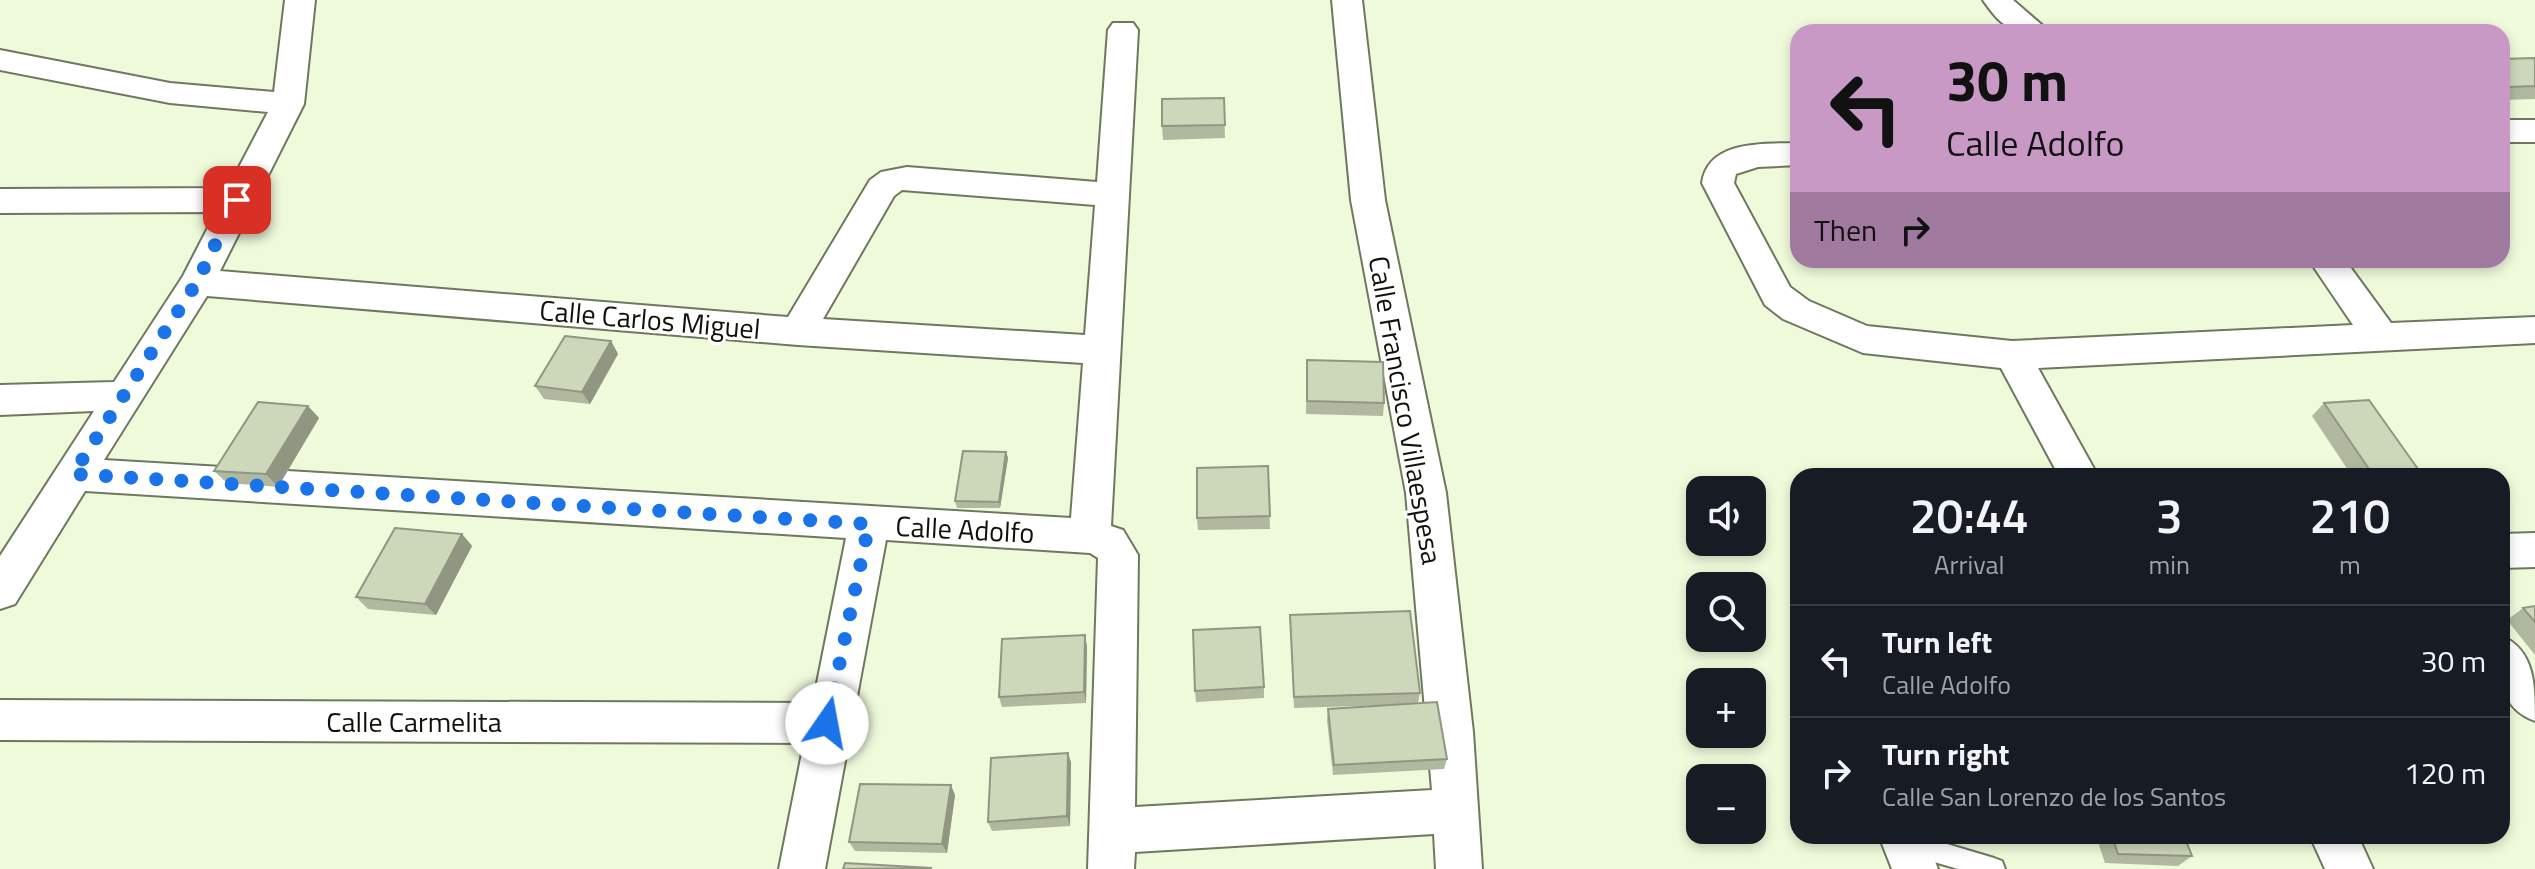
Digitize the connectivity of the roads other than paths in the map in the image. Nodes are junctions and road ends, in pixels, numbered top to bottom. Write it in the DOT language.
graph roads {
  1 [pos="300,0"];
  2 [pos="1347,0"];
  3 [pos="1998,0"];
  4 [pos="2023,24"];
  5 [pos="1123,30"];
  6 [pos="0,60"];
  7 [pos="291,89"];
  8 [pos="2510,131"];
  9 [pos="2535,131"];
  10 [pos="1790,154"];
  11 [pos="1110,195"];
  12 [pos="237,200"];
  13 [pos="0,201"];
  14 [pos="2332,268"];
  15 [pos="197,282"];
  16 [pos="2535,330"];
  17 [pos="798,331"];
  18 [pos="2381,337"];
  19 [pos="1102,350"];
  20 [pos="2012,355"];
  21 [pos="121,396"];
  22 [pos="0,400"];
  23 [pos="2075,468"];
  24 [pos="73,474"];
  25 [pos="869,524"];
  26 [pos="1090,536"];
  27 [pos="2535,550"];
  28 [pos="2510,551"];
  29 [pos="0,591"];
  30 [pos="2510,666"];
  31 [pos="2535,701"];
  32 [pos="0,720"];
  33 [pos="827,723"];
  34 [pos="1454,811"];
  35 [pos="2337,844"];
  36 [pos="1907,849"];
  37 [pos="1112,850"];
  38 [pos="802,869"];
  39 [pos="1459,869"];
  40 [pos="1994,869"];
  41 [pos="2350,869"];
  1 -- 7 [label="street"];
  2 -- 34 [label="street, Calle Francisco Villaespesa"];
  3 -- 4 [label="street"];
  5 -- 11 [label="street"];
  6 -- 7 [label="street"];
  7 -- 12 [label="street"];
  8 -- 9 [label="street"];
  10 -- 20 [label="street"];
  11 -- 17 [label="street"];
  11 -- 19 [label="street"];
  12 -- 13 [label="street"];
  12 -- 15 [label="street"];
  14 -- 18 [label="street"];
  15 -- 17 [label="street, Calle Carlos Miguel"];
  15 -- 21 [label="street"];
  16 -- 18 [label="street"];
  17 -- 19 [label="street, Calle Carlos Miguel"];
  18 -- 20 [label="street"];
  19 -- 26 [label="street"];
  20 -- 23 [label="street"];
  21 -- 22 [label="street"];
  21 -- 24 [label="street"];
  24 -- 25 [label="street, Calle Adolfo"];
  24 -- 29 [label="street"];
  25 -- 26 [label="street, Calle Adolfo"];
  25 -- 33 [label="street"];
  26 -- 37 [label="street"];
  27 -- 28 [label="street"];
  30 -- 31 [label="street"];
  32 -- 33 [label="street, Calle Carmelita"];
  33 -- 38 [label="street"];
  34 -- 37 [label="street"];
  34 -- 39 [label="street, Calle Francisco Villaespesa"];
  35 -- 41 [label="street"];
  36 -- 40 [label="lane"];
}
